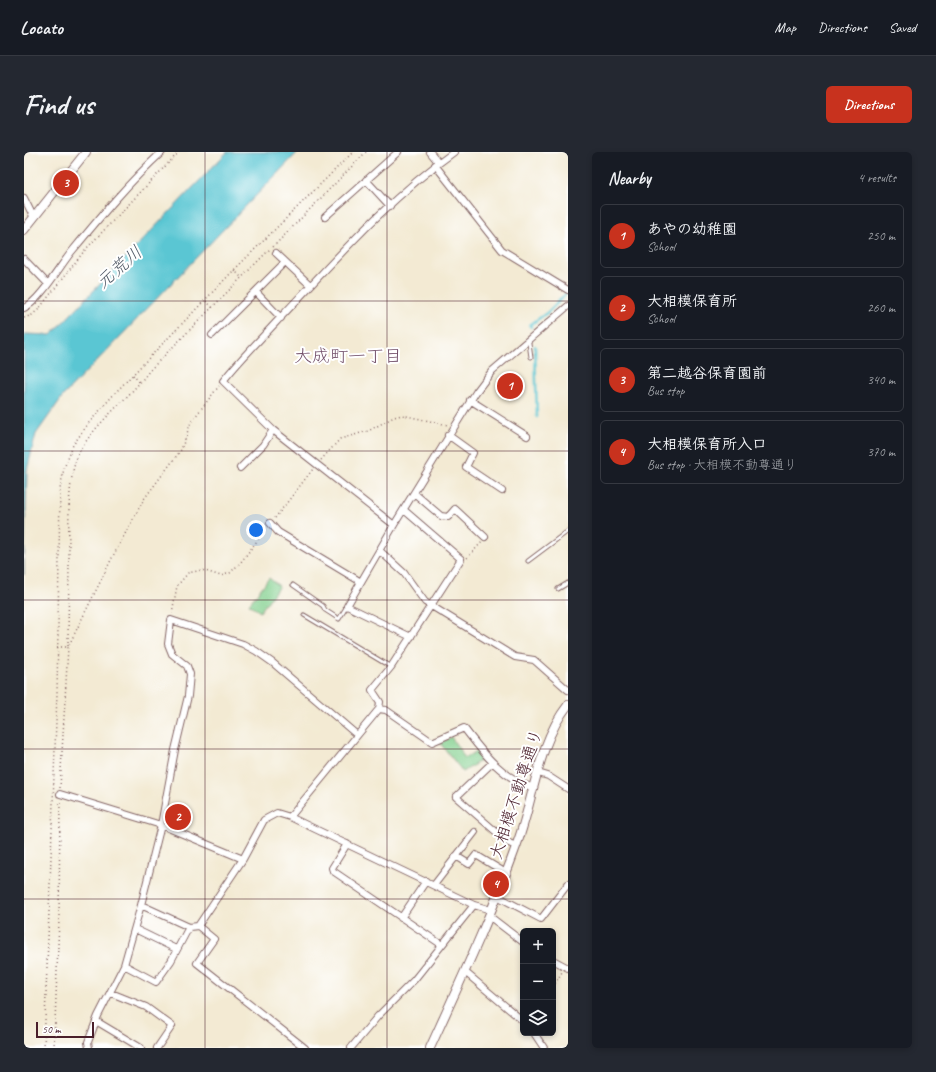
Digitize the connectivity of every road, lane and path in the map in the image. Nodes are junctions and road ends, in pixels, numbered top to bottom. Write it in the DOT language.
graph roads {
  1 [pos="86,152"];
  2 [pos="162,152"];
  3 [pos="179,152"];
  4 [pos="352,152"];
  5 [pos="366,152"];
  6 [pos="398,152"];
  7 [pos="430,152"];
  8 [pos="454,152"];
  9 [pos="437,164"];
  10 [pos="366,180"];
  11 [pos="24,198"];
  12 [pos="390,206"];
  13 [pos="325,217"];
  14 [pos="34,218"];
  15 [pos="24,230"];
  16 [pos="276,253"];
  17 [pos="24,259"];
  18 [pos="285,262"];
  19 [pos="234,270"];
  20 [pos="242,278"];
  21 [pos="48,284"];
  22 [pos="310,285"];
  23 [pos="568,290"];
  24 [pos="256,292"];
  25 [pos="206,301"];
  26 [pos="568,306"];
  27 [pos="24,308"];
  28 [pos="213,308"];
  29 [pos="24,318"];
  30 [pos="281,318"];
  31 [pos="212,335"];
  32 [pos="526,341"];
  33 [pos="531,357"];
  34 [pos="133,375"];
  35 [pos="224,381"];
  36 [pos="140,383"];
  37 [pos="470,400"];
  38 [pos="454,426"];
  39 [pos="273,430"];
  40 [pos="448,435"];
  41 [pos="527,436"];
  42 [pos="316,465"];
  43 [pos="240,468"];
  44 [pos="502,492"];
  45 [pos="414,493"];
  46 [pos="404,510"];
  47 [pos="270,523"];
  48 [pos="394,525"];
  49 [pos="568,532"];
  50 [pos="486,537"];
  51 [pos="380,551"];
  52 [pos="461,560"];
  53 [pos="528,561"];
  54 [pos="361,582"];
  55 [pos="568,583"];
  56 [pos="293,585"];
  57 [pos="558,589"];
  58 [pos="347,606"];
  59 [pos="431,606"];
  60 [pos="304,615"];
  61 [pos="170,620"];
  62 [pos="411,637"];
  63 [pos="57,647"];
  64 [pos="68,647"];
  65 [pos="391,667"];
  66 [pos="568,690"];
  67 [pos="568,705"];
  68 [pos="379,709"];
  69 [pos="357,735"];
  70 [pos="492,763"];
  71 [pos="538,773"];
  72 [pos="534,788"];
  73 [pos="568,788"];
  74 [pos="60,794"];
  75 [pos="290,816"];
  76 [pos="161,825"];
  77 [pos="475,832"];
  78 [pos="347,844"];
  79 [pos="516,846"];
  80 [pos="456,856"];
  81 [pos="243,858"];
  82 [pos="506,873"];
  83 [pos="426,881"];
  84 [pos="568,884"];
  85 [pos="434,885"];
  86 [pos="497,896"];
  87 [pos="474,905"];
  88 [pos="141,906"];
  89 [pos="490,913"];
  90 [pos="402,918"];
  91 [pos="198,926"];
  92 [pos="189,927"];
  93 [pos="134,929"];
  94 [pos="520,939"];
  95 [pos="442,945"];
  96 [pos="176,949"];
  97 [pos="556,962"];
  98 [pos="124,965"];
  99 [pos="567,967"];
  100 [pos="465,972"];
  101 [pos="556,983"];
  102 [pos="111,993"];
  103 [pos="520,1018"];
  104 [pos="96,1020"];
  105 [pos="536,1036"];
  106 [pos="44,1048"];
  107 [pos="54,1048"];
  108 [pos="89,1048"];
  109 [pos="141,1048"];
  110 [pos="157,1048"];
  111 [pos="305,1048"];
  112 [pos="351,1048"];
  113 [pos="430,1048"];
  114 [pos="544,1048"];
  1 -- 14 [label="street"];
  2 -- 21 [label="street"];
  3 -- 29 [label="path"];
  4 -- 19 [label="path"];
  5 -- 20 [label="path"];
  6 -- 10 [label="street"];
  7 -- 9 [label="street"];
  8 -- 9 [label="street"];
  9 -- 12 [label="street"];
  9 -- 23 [label="street"];
  10 -- 12 [label="street"];
  10 -- 13 [label="street"];
  11 -- 14 [label="street"];
  12 -- 22 [label="street"];
  14 -- 15 [label="street"];
  16 -- 18 [label="street"];
  17 -- 21 [label="street"];
  18 -- 22 [label="street"];
  18 -- 24 [label="street"];
  19 -- 20 [label="path"];
  19 -- 25 [label="path"];
  20 -- 28 [label="path"];
  21 -- 27 [label="street"];
  22 -- 30 [label="street"];
  24 -- 30 [label="street"];
  24 -- 31 [label="street"];
  25 -- 28 [label="path"];
  25 -- 34 [label="path"];
  26 -- 32 [label="street"];
  28 -- 36 [label="path"];
  30 -- 35 [label="street"];
  32 -- 33 [label="lane"];
  32 -- 37 [label="street"];
  34 -- 36 [label="path"];
  34 -- 63 [label="path"];
  35 -- 39 [label="street"];
  35 -- 64 [label="path"];
  36 -- 64 [label="path"];
  37 -- 38 [label="street"];
  37 -- 41 [label="street"];
  38 -- 40 [label="street"];
  38 -- 42 [label="path"];
  39 -- 42 [label="street"];
  39 -- 43 [label="street"];
  40 -- 44 [label="street"];
  40 -- 45 [label="street"];
  42 -- 47 [label="path"];
  42 -- 48 [label="street"];
  45 -- 46 [label="street"];
  45 -- 50 [label="street"];
  46 -- 48 [label="street"];
  46 -- 52 [label="street"];
  47 -- 54 [label="street"];
  47 -- 61 [label="path"];
  48 -- 51 [label="street"];
  49 -- 53 [label="lane"];
  50 -- 52 [label="path"];
  51 -- 54 [label="street"];
  51 -- 59 [label="street"];
  52 -- 59 [label="street"];
  54 -- 58 [label="street"];
  55 -- 57 [label="lane"];
  56 -- 58 [label="lane"];
  58 -- 62 [label="street"];
  59 -- 62 [label="street"];
  59 -- 66 [label="street"];
  60 -- 65 [label="lane"];
  61 -- 69 [label="street"];
  61 -- 76 [label="street"];
  62 -- 65 [label="street"];
  63 -- 64 [label="path"];
  63 -- 106 [label="path"];
  64 -- 74 [label="path"];
  65 -- 68 [label="street"];
  67 -- 71 [label="street, 大相模不動尊通り"];
  68 -- 69 [label="street"];
  68 -- 70 [label="street"];
  69 -- 75 [label="street"];
  70 -- 72 [label="street"];
  70 -- 79 [label="street"];
  71 -- 72 [label="street, 大相模不動尊通り"];
  71 -- 73 [label="street"];
  72 -- 79 [label="street, 大相模不動尊通り"];
  74 -- 76 [label="street"];
  74 -- 107 [label="path"];
  75 -- 78 [label="street"];
  75 -- 81 [label="street"];
  76 -- 81 [label="street"];
  76 -- 88 [label="street"];
  77 -- 80 [label="street"];
  78 -- 83 [label="street"];
  78 -- 90 [label="street"];
  79 -- 82 [label="street, 大相模不動尊通り"];
  80 -- 82 [label="street"];
  80 -- 85 [label="street"];
  81 -- 91 [label="street"];
  82 -- 86 [label="street, 大相模不動尊通り"];
  83 -- 85 [label="street"];
  83 -- 90 [label="street"];
  84 -- 86 [label="street"];
  85 -- 87 [label="street"];
  86 -- 89 [label="street, 大相模不動尊通り"];
  87 -- 89 [label="street"];
  87 -- 95 [label="street"];
  88 -- 92 [label="street"];
  88 -- 93 [label="street"];
  89 -- 94 [label="street"];
  89 -- 100 [label="street, 大相模不動尊通り"];
  90 -- 95 [label="street"];
  91 -- 92 [label="street"];
  91 -- 111 [label="street"];
  92 -- 96 [label="street"];
  93 -- 96 [label="street"];
  93 -- 98 [label="street"];
  95 -- 112 [label="street"];
  96 -- 98 [label="street"];
  97 -- 99 [label="street"];
  98 -- 102 [label="street"];
  99 -- 101 [label="path"];
  100 -- 103 [label="street"];
  100 -- 113 [label="street, 大相模不動尊通り"];
  102 -- 104 [label="street"];
  102 -- 110 [label="street"];
  104 -- 108 [label="street"];
  104 -- 109 [label="street"];
  105 -- 114 [label="street"];
}
